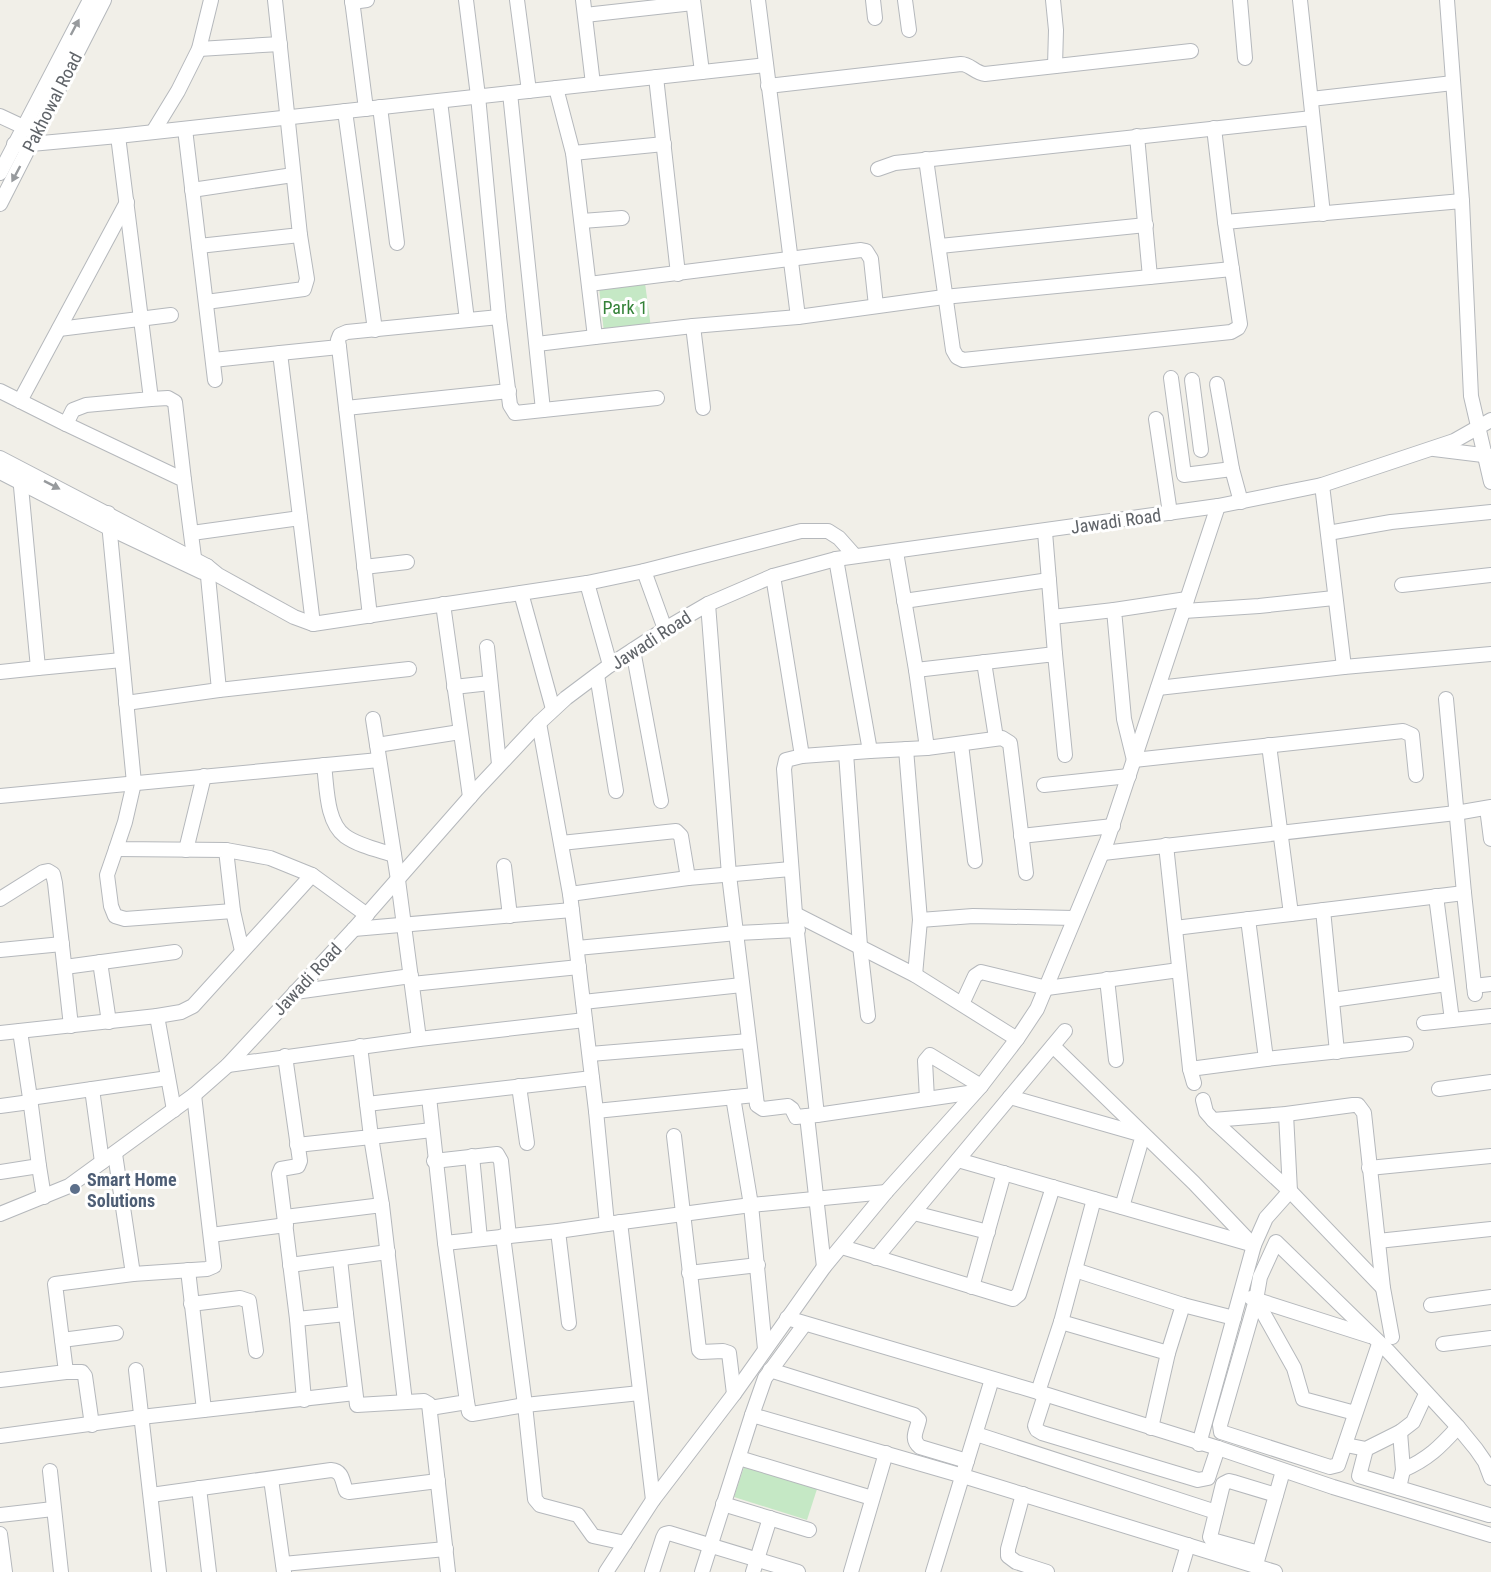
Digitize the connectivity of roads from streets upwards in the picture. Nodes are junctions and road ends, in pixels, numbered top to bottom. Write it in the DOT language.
graph roads {
  1 [pos="90,0"];
  2 [pos="104,0"];
  3 [pos="211,0"];
  4 [pos="275,0"];
  5 [pos="367,0"];
  6 [pos="466,0"];
  7 [pos="518,0"];
  8 [pos="583,0"];
  9 [pos="758,0"];
  10 [pos="873,0"];
  11 [pos="905,0"];
  12 [pos="1053,0"];
  13 [pos="1240,0"];
  14 [pos="1300,0"];
  15 [pos="1447,0"];
  16 [pos="352,1"];
  17 [pos="693,1"];
  18 [pos="640,4"];
  19 [pos="585,15"];
  20 [pos="875,18"];
  21 [pos="909,30"];
  22 [pos="280,44"];
  23 [pos="200,49"];
  24 [pos="1191,51"];
  25 [pos="1245,58"];
  26 [pos="766,65"];
  27 [pos="1055,66"];
  28 [pos="702,72"];
  29 [pos="656,77"];
  30 [pos="1453,83"];
  31 [pos="593,84"];
  32 [pos="768,86"];
  33 [pos="556,88"];
  34 [pos="529,91"];
  35 [pos="510,93"];
  36 [pos="478,96"];
  37 [pos="1311,99"];
  38 [pos="440,101"];
  39 [pos="381,107"];
  40 [pos="366,109"];
  41 [pos="345,111"];
  42 [pos="0,116"];
  43 [pos="288,117"];
  44 [pos="1312,118"];
  45 [pos="23,127"];
  46 [pos="1214,128"];
  47 [pos="185,129"];
  48 [pos="153,132"];
  49 [pos="118,136"];
  50 [pos="1137,136"];
  51 [pos="34,139"];
  52 [pos="15,144"];
  53 [pos="664,144"];
  54 [pos="573,153"];
  55 [pos="926,159"];
  56 [pos="878,169"];
  57 [pos="0,173"];
  58 [pos="293,175"];
  59 [pos="192,189"];
  60 [pos="1462,201"];
  61 [pos="127,202"];
  62 [pos="0,204"];
  63 [pos="1323,214"];
  64 [pos="622,218"];
  65 [pos="582,221"];
  66 [pos="1226,222"];
  67 [pos="1146,225"];
  68 [pos="300,235"];
  69 [pos="397,243"];
  70 [pos="199,246"];
  71 [pos="940,246"];
  72 [pos="791,260"];
  73 [pos="1232,269"];
  74 [pos="678,274"];
  75 [pos="1150,277"];
  76 [pos="589,284"];
  77 [pos="944,297"];
  78 [pos="206,302"];
  79 [pos="876,306"];
  80 [pos="171,315"];
  81 [pos="499,317"];
  82 [pos="798,317"];
  83 [pos="141,319"];
  84 [pos="467,320"];
  85 [pos="693,326"];
  86 [pos="59,329"];
  87 [pos="375,330"];
  88 [pos="596,337"];
  89 [pos="537,344"];
  90 [pos="339,347"];
  91 [pos="280,353"];
  92 [pos="213,360"];
  93 [pos="1171,378"];
  94 [pos="215,380"];
  95 [pos="1192,380"];
  96 [pos="1217,384"];
  97 [pos="0,391"];
  98 [pos="509,391"];
  99 [pos="657,398"];
  100 [pos="151,399"];
  101 [pos="20,401"];
  102 [pos="346,408"];
  103 [pos="703,408"];
  104 [pos="543,410"];
  105 [pos="1156,419"];
  106 [pos="1491,420"];
  107 [pos="66,424"];
  108 [pos="1477,429"];
  109 [pos="1228,447"];
  110 [pos="1432,449"];
  111 [pos="1201,450"];
  112 [pos="1181,453"];
  113 [pos="1488,456"];
  114 [pos="0,458"];
  115 [pos="1232,469"];
  116 [pos="0,472"];
  117 [pos="20,475"];
  118 [pos="184,480"];
  119 [pos="1491,482"];
  120 [pos="1322,485"];
  121 [pos="1241,502"];
  122 [pos="1218,506"];
  123 [pos="1491,512"];
  124 [pos="108,513"];
  125 [pos="1170,513"];
  126 [pos="300,518"];
  127 [pos="109,528"];
  128 [pos="1045,532"];
  129 [pos="192,533"];
  130 [pos="1328,533"];
  131 [pos="896,552"];
  132 [pos="855,556"];
  133 [pos="836,559"];
  134 [pos="407,562"];
  135 [pos="364,567"];
  136 [pos="205,569"];
  137 [pos="644,571"];
  138 [pos="1491,575"];
  139 [pos="772,576"];
  140 [pos="1049,580"];
  141 [pos="587,583"];
  142 [pos="1402,585"];
  143 [pos="521,593"];
  144 [pos="1334,598"];
  145 [pos="904,601"];
  146 [pos="444,604"];
  147 [pos="708,604"];
  148 [pos="1185,605"];
  149 [pos="1114,610"];
  150 [pos="370,616"];
  151 [pos="1052,617"];
  152 [pos="313,624"];
  153 [pos="665,629"];
  154 [pos="487,647"];
  155 [pos="633,650"];
  156 [pos="1055,654"];
  157 [pos="1491,654"];
  158 [pos="122,660"];
  159 [pos="984,662"];
  160 [pos="610,665"];
  161 [pos="1344,667"];
  162 [pos="38,668"];
  163 [pos="408,669"];
  164 [pos="916,670"];
  165 [pos="0,672"];
  166 [pos="597,675"];
  167 [pos="490,684"];
  168 [pos="454,687"];
  169 [pos="1158,688"];
  170 [pos="219,690"];
  171 [pos="1446,699"];
  172 [pos="126,703"];
  173 [pos="553,709"];
  174 [pos="373,719"];
  175 [pos="539,723"];
  176 [pos="460,732"];
  177 [pos="996,738"];
  178 [pos="961,744"];
  179 [pos="1269,745"];
  180 [pos="927,748"];
  181 [pos="906,749"];
  182 [pos="870,751"];
  183 [pos="378,753"];
  184 [pos="846,753"];
  185 [pos="1065,755"];
  186 [pos="802,756"];
  187 [pos="1134,760"];
  188 [pos="499,764"];
  189 [pos="324,765"];
  190 [pos="1416,775"];
  191 [pos="204,776"];
  192 [pos="1129,776"];
  193 [pos="134,783"];
  194 [pos="1044,785"];
  195 [pos="616,791"];
  196 [pos="0,796"];
  197 [pos="470,797"];
  198 [pos="661,801"];
  199 [pos="1489,807"];
  200 [pos="1456,813"];
  201 [pos="1113,826"];
  202 [pos="1281,832"];
  203 [pos="1021,836"];
  204 [pos="1491,839"];
  205 [pos="561,843"];
  206 [pos="1166,845"];
  207 [pos="116,849"];
  208 [pos="186,850"];
  209 [pos="226,850"];
  210 [pos="1103,853"];
  211 [pos="394,855"];
  212 [pos="975,861"];
  213 [pos="504,866"];
  214 [pos="791,869"];
  215 [pos="1026,873"];
  216 [pos="312,875"];
  217 [pos="729,875"];
  218 [pos="688,878"];
  219 [pos="398,880"];
  220 [pos="1464,893"];
  221 [pos="570,894"];
  222 [pos="1436,896"];
  223 [pos="0,899"];
  224 [pos="572,910"];
  225 [pos="1323,910"];
  226 [pos="233,911"];
  227 [pos="795,914"];
  228 [pos="1291,914"];
  229 [pos="367,915"];
  230 [pos="510,916"];
  231 [pos="1074,918"];
  232 [pos="1248,919"];
  233 [pos="920,920"];
  234 [pos="404,925"];
  235 [pos="1175,928"];
  236 [pos="354,929"];
  237 [pos="798,930"];
  238 [pos="737,933"];
  239 [pos="62,944"];
  240 [pos="860,946"];
  241 [pos="577,948"];
  242 [pos="0,950"];
  243 [pos="242,951"];
  244 [pos="175,952"];
  245 [pos="100,962"];
  246 [pos="65,967"];
  247 [pos="579,967"];
  248 [pos="1179,970"];
  249 [pos="915,975"];
  250 [pos="1107,979"];
  251 [pos="411,980"];
  252 [pos="1448,984"];
  253 [pos="1491,984"];
  254 [pos="742,985"];
  255 [pos="1047,988"];
  256 [pos="295,992"];
  257 [pos="1332,1000"];
  258 [pos="583,1002"];
  259 [pos="962,1004"];
  260 [pos="157,1016"];
  261 [pos="868,1016"];
  262 [pos="1491,1016"];
  263 [pos="585,1020"];
  264 [pos="1452,1020"];
  265 [pos="109,1022"];
  266 [pos="1424,1023"];
  267 [pos="71,1026"];
  268 [pos="20,1031"];
  269 [pos="1065,1031"];
  270 [pos="0,1033"];
  271 [pos="419,1039"];
  272 [pos="1017,1039"];
  273 [pos="749,1041"];
  274 [pos="1406,1044"];
  275 [pos="360,1046"];
  276 [pos="1053,1046"];
  277 [pos="1338,1052"];
  278 [pos="590,1054"];
  279 [pos="285,1056"];
  280 [pos="1266,1059"];
  281 [pos="1116,1060"];
  282 [pos="228,1065"];
  283 [pos="168,1078"];
  284 [pos="592,1078"];
  285 [pos="1491,1082"];
  286 [pos="519,1086"];
  287 [pos="92,1089"];
  288 [pos="978,1089"];
  289 [pos="1439,1089"];
  290 [pos="194,1095"];
  291 [pos="755,1095"];
  292 [pos="733,1096"];
  293 [pos="429,1097"];
  294 [pos="1010,1097"];
  295 [pos="927,1099"];
  296 [pos="30,1100"];
  297 [pos="1203,1100"];
  298 [pos="367,1104"];
  299 [pos="0,1106"];
  300 [pos="174,1110"];
  301 [pos="596,1111"];
  302 [pos="1286,1114"];
  303 [pos="812,1115"];
  304 [pos="1213,1120"];
  305 [pos="432,1130"];
  306 [pos="1143,1135"];
  307 [pos="674,1136"];
  308 [pos="371,1137"];
  309 [pos="527,1143"];
  310 [pos="297,1144"];
  311 [pos="115,1154"];
  312 [pos="472,1156"];
  313 [pos="1491,1156"];
  314 [pos="958,1160"];
  315 [pos="434,1161"];
  316 [pos="102,1162"];
  317 [pos="39,1166"];
  318 [pos="1369,1168"];
  319 [pos="0,1172"];
  320 [pos="1004,1173"];
  321 [pos="1053,1187"];
  322 [pos="1290,1191"];
  323 [pos="886,1192"];
  324 [pos="44,1197"];
  325 [pos="1094,1199"];
  326 [pos="817,1200"];
  327 [pos="382,1205"];
  328 [pos="751,1205"];
  329 [pos="1122,1207"];
  330 [pos="0,1214"];
  331 [pos="682,1214"];
  332 [pos="914,1214"];
  333 [pos="286,1221"];
  334 [pos="613,1223"];
  335 [pos="1491,1229"];
  336 [pos="558,1231"];
  337 [pos="988,1232"];
  338 [pos="211,1235"];
  339 [pos="506,1236"];
  340 [pos="480,1239"];
  341 [pos="1378,1241"];
  342 [pos="445,1243"];
  343 [pos="1254,1245"];
  344 [pos="842,1247"];
  345 [pos="388,1252"];
  346 [pos="876,1258"];
  347 [pos="340,1259"];
  348 [pos="290,1265"];
  349 [pos="758,1265"];
  350 [pos="824,1267"];
  351 [pos="188,1270"];
  352 [pos="1075,1270"];
  353 [pos="689,1273"];
  354 [pos="133,1274"];
  355 [pos="972,1287"];
  356 [pos="1383,1288"];
  357 [pos="1240,1295"];
  358 [pos="1491,1298"];
  359 [pos="1256,1300"];
  360 [pos="192,1304"];
  361 [pos="1183,1305"];
  362 [pos="1431,1305"];
  363 [pos="346,1314"];
  364 [pos="787,1318"];
  365 [pos="1234,1318"];
  366 [pos="297,1319"];
  367 [pos="1061,1322"];
  368 [pos="569,1323"];
  369 [pos="804,1325"];
  370 [pos="116,1333"];
  371 [pos="1491,1338"];
  372 [pos="1381,1339"];
  373 [pos="62,1340"];
  374 [pos="1443,1344"];
  375 [pos="765,1349"];
  376 [pos="256,1352"];
  377 [pos="1168,1353"];
  378 [pos="136,1370"];
  379 [pos="770,1370"];
  380 [pos="66,1372"];
  381 [pos="992,1379"];
  382 [pos="0,1380"];
  383 [pos="640,1393"];
  384 [pos="1041,1393"];
  385 [pos="355,1394"];
  386 [pos="734,1394"];
  387 [pos="1426,1394"];
  388 [pos="304,1400"];
  389 [pos="405,1402"];
  390 [pos="467,1402"];
  391 [pos="525,1405"];
  392 [pos="430,1408"];
  393 [pos="204,1410"];
  394 [pos="1355,1413"];
  395 [pos="752,1415"];
  396 [pos="141,1417"];
  397 [pos="92,1425"];
  398 [pos="1458,1427"];
  399 [pos="1151,1428"];
  400 [pos="1400,1432"];
  401 [pos="975,1434"];
  402 [pos="0,1436"];
  403 [pos="1199,1444"];
  404 [pos="1346,1445"];
  405 [pos="1218,1448"];
  406 [pos="1366,1449"];
  407 [pos="886,1453"];
  408 [pos="739,1458"];
  409 [pos="967,1461"];
  410 [pos="1334,1467"];
  411 [pos="1402,1470"];
  412 [pos="50,1471"];
  413 [pos="1283,1471"];
  414 [pos="963,1476"];
  415 [pos="1359,1476"];
  416 [pos="1491,1478"];
  417 [pos="271,1479"];
  418 [pos="438,1481"];
  419 [pos="199,1488"];
  420 [pos="1399,1488"];
  421 [pos="1023,1494"];
  422 [pos="151,1495"];
  423 [pos="1276,1495"];
  424 [pos="872,1498"];
  425 [pos="653,1500"];
  426 [pos="723,1504"];
  427 [pos="53,1509"];
  428 [pos="1490,1511"];
  429 [pos="1216,1512"];
  430 [pos="0,1515"];
  431 [pos="770,1518"];
  432 [pos="809,1530"];
  433 [pos="1487,1533"];
  434 [pos="0,1534"];
  435 [pos="625,1543"];
  436 [pos="1188,1545"];
  437 [pos="710,1547"];
  438 [pos="446,1550"];
  439 [pos="1256,1564"];
  440 [pos="754,1566"];
  441 [pos="283,1568"];
  442 [pos="5,1572"];
  443 [pos="61,1572"];
  444 [pos="159,1572"];
  445 [pos="208,1572"];
  446 [pos="448,1572"];
  447 [pos="606,1572"];
  448 [pos="653,1572"];
  449 [pos="702,1572"];
  450 [pos="798,1572"];
  451 [pos="851,1572"];
  452 [pos="933,1572"];
  453 [pos="1047,1572"];
  454 [pos="1180,1572"];
  455 [pos="1275,1572"];
  45 -- 1 [label="street, Pakhowal Road, one-way"];
  2 -- 51 [label="street, Pakhowal Road"];
  3 -- 23 [label="street"];
  4 -- 22 [label="street"];
  5 -- 16 [label="street"];
  6 -- 36 [label="street"];
  7 -- 34 [label="street"];
  8 -- 19 [label="street"];
  9 -- 26 [label="street"];
  10 -- 20 [label="street"];
  11 -- 21 [label="street"];
  12 -- 27 [label="street"];
  13 -- 25 [label="street"];
  14 -- 37 [label="street"];
  15 -- 30 [label="street"];
  16 -- 40 [label="street"];
  17 -- 18 [label="street"];
  17 -- 28 [label="street"];
  18 -- 19 [label="street"];
  19 -- 31 [label="street"];
  22 -- 23 [label="street"];
  22 -- 43 [label="street"];
  23 -- 48 [label="street"];
  24 -- 27 [label="street"];
  26 -- 28 [label="street"];
  26 -- 32 [label="street"];
  27 -- 32 [label="street"];
  28 -- 29 [label="street"];
  29 -- 31 [label="street"];
  29 -- 53 [label="street"];
  30 -- 37 [label="street"];
  30 -- 60 [label="street"];
  31 -- 33 [label="street"];
  32 -- 72 [label="street"];
  33 -- 34 [label="street"];
  33 -- 54 [label="street"];
  34 -- 35 [label="street"];
  35 -- 36 [label="street"];
  35 -- 89 [label="street"];
  36 -- 38 [label="street"];
  36 -- 81 [label="street"];
  37 -- 44 [label="street"];
  38 -- 39 [label="street"];
  38 -- 84 [label="street"];
  39 -- 40 [label="street"];
  39 -- 69 [label="street"];
  40 -- 41 [label="street"];
  41 -- 43 [label="street"];
  41 -- 87 [label="street"];
  42 -- 45 [label="street"];
  43 -- 47 [label="street"];
  43 -- 58 [label="street"];
  44 -- 46 [label="street"];
  44 -- 63 [label="street"];
  45 -- 51 [label="street"];
  45 -- 52 [label="street, Pakhowal Road"];
  46 -- 50 [label="street"];
  46 -- 66 [label="street"];
  47 -- 48 [label="street"];
  47 -- 59 [label="street"];
  48 -- 49 [label="street"];
  49 -- 51 [label="street"];
  49 -- 61 [label="street"];
  50 -- 55 [label="street"];
  50 -- 67 [label="street"];
  51 -- 52 [label="street"];
  51 -- 62 [label="street, Pakhowal Road, one-way"];
  52 -- 57 [label="street, Pakhowal Road"];
  53 -- 54 [label="street"];
  53 -- 74 [label="street"];
  54 -- 65 [label="street"];
  55 -- 56 [label="street"];
  55 -- 71 [label="street"];
  58 -- 59 [label="street"];
  58 -- 68 [label="street"];
  59 -- 70 [label="street"];
  60 -- 63 [label="street"];
  60 -- 108 [label="street"];
  61 -- 83 [label="street"];
  61 -- 86 [label="street"];
  63 -- 66 [label="street"];
  64 -- 65 [label="street"];
  65 -- 76 [label="street"];
  66 -- 73 [label="street"];
  67 -- 71 [label="street"];
  67 -- 75 [label="street"];
  68 -- 70 [label="street"];
  68 -- 78 [label="street"];
  70 -- 78 [label="street"];
  71 -- 77 [label="street"];
  72 -- 74 [label="street"];
  72 -- 79 [label="street"];
  72 -- 82 [label="street"];
  73 -- 75 [label="street"];
  73 -- 77 [label="street"];
  74 -- 76 [label="street"];
  75 -- 77 [label="street"];
  76 -- 88 [label="street"];
  77 -- 79 [label="street"];
  78 -- 92 [label="street"];
  79 -- 82 [label="street"];
  80 -- 83 [label="street"];
  81 -- 84 [label="street"];
  81 -- 98 [label="street"];
  82 -- 85 [label="street"];
  83 -- 86 [label="street"];
  83 -- 100 [label="street"];
  84 -- 87 [label="street"];
  85 -- 88 [label="street"];
  85 -- 103 [label="street"];
  86 -- 101 [label="street"];
  87 -- 90 [label="street"];
  88 -- 89 [label="street"];
  89 -- 104 [label="street"];
  90 -- 91 [label="street"];
  90 -- 102 [label="street"];
  91 -- 92 [label="street"];
  91 -- 126 [label="street"];
  92 -- 94 [label="street"];
  93 -- 112 [label="street"];
  95 -- 111 [label="street"];
  96 -- 109 [label="street"];
  97 -- 101 [label="street"];
  98 -- 102 [label="street"];
  98 -- 104 [label="street"];
  99 -- 104 [label="street"];
  100 -- 107 [label="street"];
  100 -- 118 [label="street"];
  101 -- 107 [label="street"];
  102 -- 135 [label="street"];
  105 -- 125 [label="street"];
  106 -- 108 [label="street, Jawadi Road"];
  107 -- 118 [label="street"];
  108 -- 110 [label="street, Jawadi Road"];
  108 -- 113 [label="street"];
  109 -- 111 [label="street"];
  109 -- 115 [label="street"];
  110 -- 113 [label="street"];
  110 -- 120 [label="street, Jawadi Road"];
  111 -- 112 [label="street"];
  112 -- 115 [label="street"];
  113 -- 119 [label="street"];
  114 -- 117 [label="street"];
  115 -- 121 [label="street"];
  116 -- 117 [label="street"];
  117 -- 124 [label="street, one-way"];
  117 -- 127 [label="street"];
  117 -- 162 [label="street"];
  118 -- 129 [label="street"];
  120 -- 121 [label="street, Jawadi Road"];
  120 -- 130 [label="street"];
  121 -- 122 [label="street, Jawadi Road"];
  122 -- 125 [label="street, Jawadi Road"];
  122 -- 148 [label="street"];
  123 -- 130 [label="street"];
  124 -- 127 [label="street"];
  124 -- 136 [label="street"];
  125 -- 128 [label="street, Jawadi Road"];
  126 -- 129 [label="street"];
  126 -- 152 [label="street"];
  127 -- 136 [label="street"];
  127 -- 158 [label="street"];
  128 -- 131 [label="street, Jawadi Road"];
  128 -- 140 [label="street"];
  129 -- 136 [label="street"];
  130 -- 144 [label="street"];
  131 -- 132 [label="street, Jawadi Road"];
  131 -- 145 [label="street"];
  132 -- 133 [label="street, Jawadi Road"];
  132 -- 137 [label="street"];
  133 -- 139 [label="street, Jawadi Road"];
  133 -- 182 [label="street"];
  134 -- 135 [label="street"];
  135 -- 150 [label="street"];
  136 -- 152 [label="street"];
  136 -- 170 [label="street"];
  137 -- 141 [label="street"];
  137 -- 153 [label="street"];
  138 -- 142 [label="street"];
  139 -- 147 [label="street, Jawadi Road"];
  139 -- 186 [label="street"];
  140 -- 145 [label="street"];
  140 -- 151 [label="street"];
  141 -- 143 [label="street"];
  141 -- 160 [label="street"];
  143 -- 146 [label="street"];
  143 -- 173 [label="street"];
  144 -- 148 [label="street"];
  144 -- 161 [label="street"];
  145 -- 164 [label="street"];
  146 -- 150 [label="street"];
  146 -- 168 [label="street"];
  147 -- 153 [label="street, Jawadi Road"];
  147 -- 217 [label="street"];
  148 -- 149 [label="street"];
  148 -- 169 [label="street"];
  149 -- 151 [label="street"];
  149 -- 187 [label="street"];
  150 -- 152 [label="street"];
  151 -- 156 [label="street"];
  153 -- 155 [label="street, Jawadi Road"];
  154 -- 167 [label="street"];
  155 -- 160 [label="street, Jawadi Road"];
  155 -- 198 [label="street"];
  156 -- 159 [label="street"];
  156 -- 185 [label="street"];
  157 -- 161 [label="street"];
  158 -- 162 [label="street"];
  158 -- 172 [label="street"];
  159 -- 164 [label="street"];
  159 -- 177 [label="street"];
  160 -- 166 [label="street, Jawadi Road"];
  161 -- 169 [label="street"];
  162 -- 165 [label="street"];
  163 -- 170 [label="street"];
  164 -- 180 [label="street"];
  166 -- 173 [label="street, Jawadi Road"];
  166 -- 195 [label="street"];
  167 -- 168 [label="street"];
  167 -- 188 [label="street"];
  168 -- 176 [label="street"];
  169 -- 187 [label="street"];
  170 -- 172 [label="street"];
  171 -- 200 [label="street"];
  172 -- 193 [label="street"];
  173 -- 175 [label="street, Jawadi Road"];
  174 -- 183 [label="street"];
  175 -- 188 [label="street, Jawadi Road"];
  175 -- 205 [label="street"];
  176 -- 183 [label="street"];
  176 -- 197 [label="street"];
  177 -- 178 [label="street"];
  177 -- 203 [label="street"];
  178 -- 180 [label="street"];
  178 -- 212 [label="street"];
  179 -- 187 [label="street"];
  179 -- 190 [label="street"];
  179 -- 202 [label="street"];
  180 -- 181 [label="street"];
  181 -- 182 [label="street"];
  181 -- 233 [label="street"];
  182 -- 184 [label="street"];
  183 -- 189 [label="street"];
  183 -- 211 [label="street"];
  184 -- 186 [label="street"];
  184 -- 240 [label="street"];
  186 -- 214 [label="street"];
  187 -- 192 [label="street"];
  188 -- 197 [label="street, Jawadi Road"];
  189 -- 191 [label="street"];
  189 -- 211 [label="street"];
  191 -- 193 [label="street"];
  191 -- 208 [label="street"];
  192 -- 194 [label="street"];
  192 -- 201 [label="street"];
  193 -- 196 [label="street"];
  193 -- 207 [label="street"];
  197 -- 219 [label="street, Jawadi Road"];
  199 -- 200 [label="street"];
  199 -- 204 [label="street"];
  200 -- 202 [label="street"];
  200 -- 220 [label="street"];
  201 -- 203 [label="street"];
  201 -- 210 [label="street"];
  202 -- 206 [label="street"];
  202 -- 228 [label="street"];
  203 -- 215 [label="street"];
  205 -- 218 [label="street"];
  205 -- 221 [label="street"];
  206 -- 210 [label="street"];
  206 -- 235 [label="street"];
  207 -- 208 [label="street"];
  207 -- 226 [label="street"];
  208 -- 209 [label="street"];
  209 -- 216 [label="street"];
  209 -- 226 [label="street"];
  210 -- 231 [label="street"];
  211 -- 219 [label="street"];
  213 -- 230 [label="street"];
  214 -- 217 [label="street"];
  214 -- 227 [label="street"];
  216 -- 229 [label="street"];
  216 -- 243 [label="street"];
  217 -- 218 [label="street"];
  217 -- 238 [label="street"];
  218 -- 221 [label="street"];
  219 -- 229 [label="street, Jawadi Road"];
  219 -- 234 [label="street"];
  220 -- 222 [label="street"];
  220 -- 253 [label="street"];
  221 -- 224 [label="street"];
  222 -- 225 [label="street"];
  222 -- 252 [label="street"];
  223 -- 239 [label="street"];
  224 -- 230 [label="street"];
  224 -- 241 [label="street"];
  225 -- 228 [label="street"];
  225 -- 257 [label="street"];
  226 -- 243 [label="street"];
  227 -- 237 [label="street"];
  227 -- 240 [label="street"];
  228 -- 232 [label="street"];
  229 -- 236 [label="street, Jawadi Road"];
  230 -- 234 [label="street"];
  231 -- 233 [label="street"];
  231 -- 255 [label="street"];
  232 -- 235 [label="street"];
  232 -- 280 [label="street"];
  233 -- 249 [label="street"];
  234 -- 236 [label="street"];
  234 -- 251 [label="street"];
  235 -- 248 [label="street"];
  236 -- 256 [label="street, Jawadi Road"];
  237 -- 238 [label="street"];
  237 -- 303 [label="street"];
  238 -- 241 [label="street"];
  238 -- 254 [label="street"];
  239 -- 242 [label="street"];
  239 -- 246 [label="street"];
  240 -- 249 [label="street"];
  240 -- 261 [label="street"];
  241 -- 247 [label="street"];
  243 -- 260 [label="street"];
  244 -- 245 [label="street"];
  245 -- 246 [label="street"];
  245 -- 265 [label="street"];
  246 -- 267 [label="street"];
  247 -- 251 [label="street"];
  247 -- 258 [label="street"];
  248 -- 250 [label="street"];
  248 -- 280 [label="street"];
  249 -- 259 [label="street"];
  250 -- 255 [label="street"];
  250 -- 281 [label="street"];
  251 -- 256 [label="street"];
  251 -- 271 [label="street"];
  252 -- 257 [label="street"];
  252 -- 264 [label="street"];
  254 -- 258 [label="street"];
  254 -- 273 [label="street"];
  255 -- 259 [label="street"];
  255 -- 272 [label="street"];
  256 -- 282 [label="street, Jawadi Road"];
  257 -- 277 [label="street"];
  258 -- 263 [label="street"];
  259 -- 272 [label="street"];
  260 -- 265 [label="street"];
  260 -- 283 [label="street"];
  262 -- 264 [label="street"];
  263 -- 271 [label="street"];
  263 -- 278 [label="street"];
  264 -- 266 [label="street"];
  265 -- 267 [label="street"];
  267 -- 268 [label="street"];
  268 -- 270 [label="street"];
  268 -- 296 [label="street"];
  269 -- 276 [label="street"];
  271 -- 275 [label="street"];
  272 -- 288 [label="street"];
  273 -- 278 [label="street"];
  273 -- 291 [label="street"];
  274 -- 277 [label="street"];
  275 -- 279 [label="street"];
  275 -- 298 [label="street"];
  276 -- 294 [label="street"];
  276 -- 306 [label="street"];
  277 -- 280 [label="street"];
  278 -- 284 [label="street"];
  279 -- 282 [label="street"];
  279 -- 310 [label="street"];
  282 -- 290 [label="street, Jawadi Road"];
  283 -- 287 [label="street"];
  283 -- 300 [label="street"];
  284 -- 286 [label="street"];
  284 -- 301 [label="street"];
  285 -- 289 [label="street"];
  286 -- 293 [label="street"];
  286 -- 309 [label="street"];
  287 -- 296 [label="street"];
  287 -- 316 [label="street"];
  288 -- 295 [label="street"];
  288 -- 295 [label="street"];
  288 -- 323 [label="street"];
  290 -- 300 [label="street, Jawadi Road"];
  290 -- 338 [label="street"];
  291 -- 292 [label="street"];
  291 -- 303 [label="street"];
  292 -- 301 [label="street"];
  292 -- 328 [label="street"];
  293 -- 298 [label="street"];
  293 -- 305 [label="street"];
  294 -- 306 [label="street"];
  294 -- 314 [label="street"];
  295 -- 303 [label="street"];
  296 -- 299 [label="street"];
  296 -- 317 [label="street"];
  297 -- 304 [label="street"];
  298 -- 308 [label="street"];
  300 -- 311 [label="street, Jawadi Road"];
  301 -- 334 [label="street"];
  302 -- 304 [label="street"];
  302 -- 318 [label="street"];
  302 -- 322 [label="street"];
  303 -- 326 [label="street"];
  304 -- 322 [label="street"];
  305 -- 308 [label="street"];
  305 -- 315 [label="street"];
  306 -- 329 [label="street"];
  306 -- 343 [label="street"];
  307 -- 331 [label="street"];
  308 -- 310 [label="street"];
  308 -- 327 [label="street"];
  310 -- 333 [label="street"];
  311 -- 316 [label="street, Jawadi Road"];
  311 -- 354 [label="street"];
  312 -- 315 [label="street"];
  312 -- 339 [label="street"];
  312 -- 340 [label="street"];
  313 -- 318 [label="street"];
  314 -- 320 [label="street"];
  314 -- 332 [label="street"];
  315 -- 342 [label="street"];
  316 -- 324 [label="street, Jawadi Road"];
  317 -- 319 [label="street"];
  317 -- 324 [label="street"];
  318 -- 341 [label="street"];
  320 -- 321 [label="street"];
  320 -- 337 [label="street"];
  321 -- 325 [label="street"];
  321 -- 355 [label="street"];
  322 -- 343 [label="street"];
  322 -- 356 [label="street"];
  323 -- 326 [label="street"];
  323 -- 344 [label="street"];
  324 -- 330 [label="street, Jawadi Road"];
  325 -- 329 [label="street"];
  325 -- 352 [label="street"];
  326 -- 328 [label="street"];
  326 -- 350 [label="street"];
  327 -- 333 [label="street"];
  327 -- 345 [label="street"];
  328 -- 331 [label="street"];
  328 -- 349 [label="street"];
  329 -- 343 [label="street"];
  331 -- 334 [label="street"];
  331 -- 353 [label="street"];
  332 -- 337 [label="street"];
  332 -- 346 [label="street"];
  333 -- 338 [label="street"];
  333 -- 348 [label="street"];
  334 -- 336 [label="street"];
  334 -- 383 [label="street"];
  335 -- 341 [label="street"];
  336 -- 339 [label="street"];
  336 -- 368 [label="street"];
  337 -- 355 [label="street"];
  338 -- 351 [label="street"];
  339 -- 340 [label="street"];
  339 -- 391 [label="street"];
  340 -- 342 [label="street"];
  341 -- 356 [label="street"];
  342 -- 390 [label="street"];
  343 -- 357 [label="street"];
  344 -- 346 [label="street"];
  344 -- 350 [label="street"];
  345 -- 347 [label="street"];
  345 -- 389 [label="street"];
  346 -- 355 [label="street"];
  347 -- 348 [label="street"];
  347 -- 363 [label="street"];
  348 -- 366 [label="street"];
  349 -- 353 [label="street"];
  349 -- 375 [label="street"];
  350 -- 364 [label="street"];
  351 -- 354 [label="street"];
  351 -- 360 [label="street"];
  352 -- 361 [label="street"];
  352 -- 367 [label="street"];
  353 -- 386 [label="street"];
  354 -- 373 [label="street"];
  356 -- 372 [label="street"];
  357 -- 359 [label="street"];
  357 -- 365 [label="street"];
  358 -- 362 [label="street"];
  359 -- 372 [label="street"];
  359 -- 372 [label="street"];
  359 -- 394 [label="street"];
  359 -- 410 [label="street"];
  360 -- 376 [label="street"];
  360 -- 393 [label="street"];
  361 -- 365 [label="street"];
  361 -- 377 [label="street"];
  363 -- 366 [label="street"];
  363 -- 385 [label="street"];
  364 -- 369 [label="street"];
  364 -- 375 [label="street"];
  365 -- 403 [label="street"];
  366 -- 388 [label="street"];
  367 -- 377 [label="street"];
  367 -- 384 [label="street"];
  369 -- 379 [label="street"];
  369 -- 381 [label="street"];
  370 -- 373 [label="street"];
  371 -- 374 [label="street"];
  372 -- 387 [label="street"];
  372 -- 394 [label="street"];
  373 -- 380 [label="street"];
  375 -- 386 [label="street"];
  377 -- 399 [label="street"];
  378 -- 396 [label="street"];
  379 -- 395 [label="street"];
  379 -- 409 [label="street"];
  380 -- 382 [label="street"];
  380 -- 397 [label="street"];
  381 -- 384 [label="street"];
  381 -- 401 [label="street"];
  383 -- 391 [label="street"];
  383 -- 425 [label="street"];
  384 -- 399 [label="street"];
  384 -- 405 [label="street"];
  385 -- 388 [label="street"];
  385 -- 389 [label="street"];
  386 -- 425 [label="street"];
  387 -- 398 [label="street"];
  387 -- 400 [label="street"];
  388 -- 393 [label="street"];
  389 -- 392 [label="street"];
  390 -- 391 [label="street"];
  390 -- 392 [label="street"];
  391 -- 435 [label="street"];
  392 -- 418 [label="street"];
  393 -- 396 [label="street"];
  394 -- 404 [label="street"];
  395 -- 407 [label="street"];
  395 -- 408 [label="street"];
  396 -- 397 [label="street"];
  396 -- 422 [label="street"];
  397 -- 402 [label="street"];
  398 -- 411 [label="street"];
  398 -- 416 [label="street"];
  399 -- 403 [label="street"];
  400 -- 406 [label="street"];
  400 -- 411 [label="street"];
  401 -- 409 [label="street"];
  401 -- 429 [label="street"];
  403 -- 405 [label="street"];
  404 -- 406 [label="street"];
  404 -- 410 [label="street"];
  405 -- 413 [label="street"];
  406 -- 415 [label="street"];
  407 -- 414 [label="street"];
  407 -- 424 [label="street"];
  408 -- 424 [label="street"];
  408 -- 426 [label="street"];
  409 -- 414 [label="street"];
  410 -- 415 [label="street"];
  411 -- 420 [label="street"];
  412 -- 427 [label="street"];
  413 -- 423 [label="street"];
  413 -- 433 [label="street"];
  414 -- 421 [label="street"];
  414 -- 452 [label="street"];
  415 -- 420 [label="street"];
  417 -- 418 [label="street"];
  417 -- 419 [label="street"];
  417 -- 441 [label="street"];
  418 -- 438 [label="street"];
  419 -- 422 [label="street"];
  419 -- 445 [label="street"];
  420 -- 428 [label="street"];
  421 -- 436 [label="street"];
  421 -- 453 [label="street"];
  422 -- 444 [label="street"];
  423 -- 429 [label="street"];
  423 -- 439 [label="street"];
  424 -- 451 [label="street"];
  425 -- 435 [label="street"];
  426 -- 431 [label="street"];
  426 -- 437 [label="street"];
  427 -- 430 [label="street"];
  427 -- 443 [label="street"];
  428 -- 433 [label="street"];
  429 -- 439 [label="street"];
  431 -- 432 [label="street"];
  431 -- 440 [label="street"];
  434 -- 442 [label="street"];
  435 -- 447 [label="street"];
  436 -- 439 [label="street"];
  436 -- 454 [label="street"];
  437 -- 440 [label="street"];
  437 -- 448 [label="street"];
  437 -- 449 [label="street"];
  438 -- 441 [label="street"];
  438 -- 446 [label="street"];
  439 -- 455 [label="street"];
  440 -- 450 [label="street"];
}
